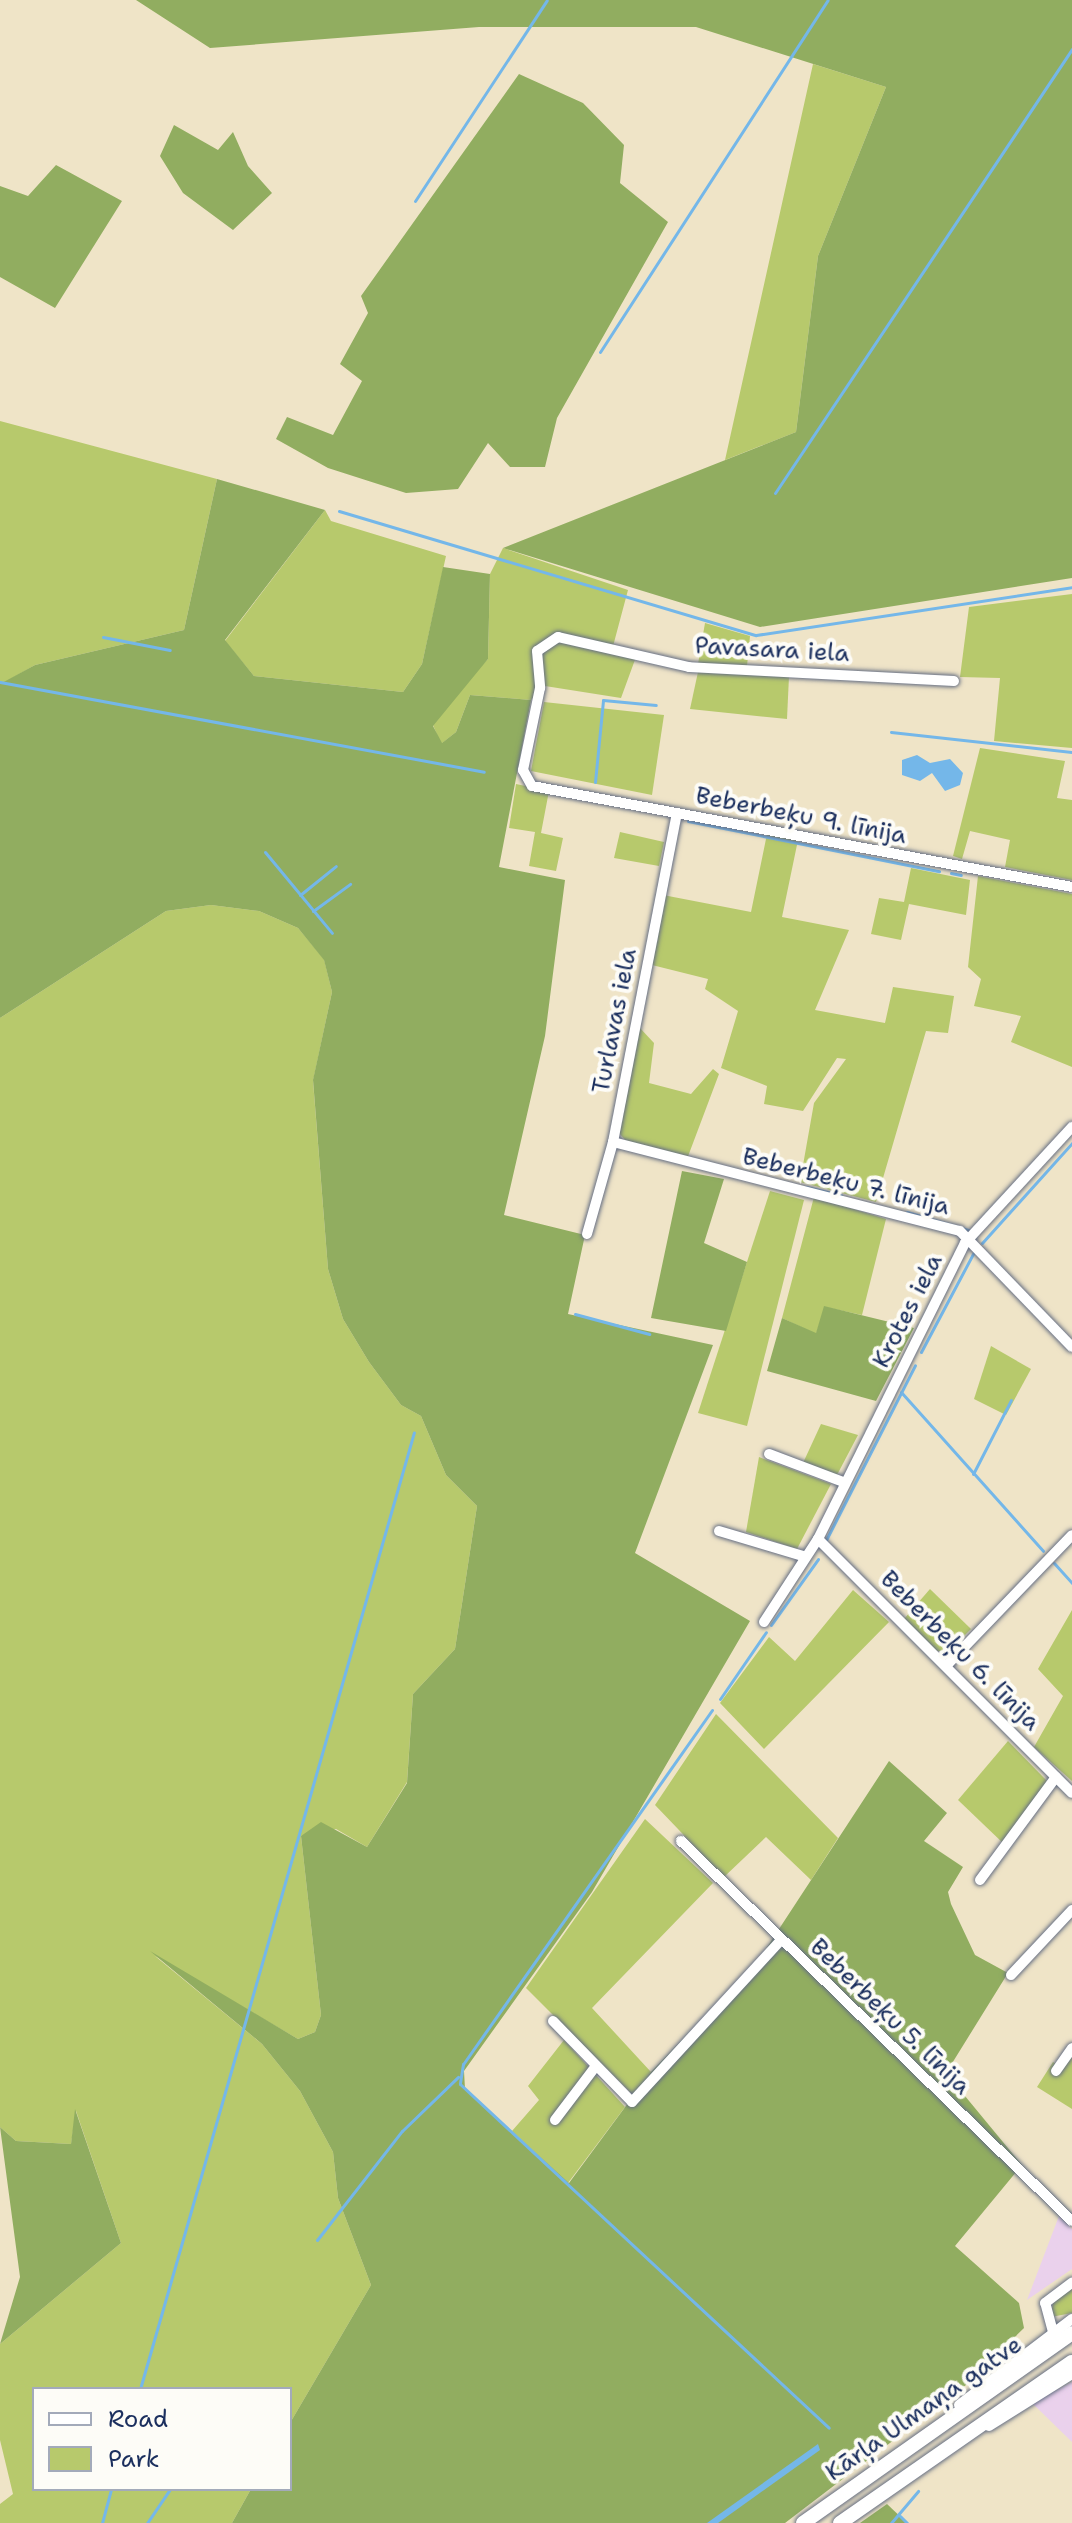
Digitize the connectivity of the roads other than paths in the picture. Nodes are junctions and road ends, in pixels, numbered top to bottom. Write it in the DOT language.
graph roads {
  1 [pos="954,681"];
  2 [pos="526,780"];
  3 [pos="677,813"];
  4 [pos="1072,887"];
  5 [pos="1072,1127"];
  6 [pos="613,1142"];
  7 [pos="587,1234"];
  8 [pos="972,1239"];
  9 [pos="1072,1347"];
  10 [pos="769,1454"];
  11 [pos="843,1482"];
  12 [pos="719,1531"];
  13 [pos="1072,1535"];
  14 [pos="818,1539"];
  15 [pos="803,1556"];
  16 [pos="764,1622"];
  17 [pos="947,1665"];
  18 [pos="1056,1777"];
  19 [pos="1072,1793"];
  20 [pos="681,1841"];
  21 [pos="980,1880"];
  22 [pos="1072,1910"];
  23 [pos="781,1940"];
  24 [pos="1011,1975"];
  25 [pos="553,2021"];
  26 [pos="1072,2048"];
  27 [pos="596,2066"];
  28 [pos="1056,2071"];
  29 [pos="555,2120"];
  30 [pos="1072,2221"];
  31 [pos="1072,2283"];
  32 [pos="1072,2319"];
  33 [pos="1053,2332"];
  34 [pos="1072,2333"];
  35 [pos="1072,2362"];
  36 [pos="1072,2374"];
  37 [pos="913,2442"];
  38 [pos="942,2452"];
  39 [pos="803,2523"];
  40 [pos="840,2523"];
  1 -- 2 [label="street, Pavasara iela"];
  2 -- 3 [label="street, Beberbeķu 9. līnija"];
  3 -- 4 [label="street, Beberbeķu 9. līnija"];
  3 -- 6 [label="street, Turlavas iela"];
  5 -- 8 [label="street, Krotes iela"];
  6 -- 7 [label="street, Turlavas iela"];
  6 -- 8 [label="street, Beberbeķu 7. līnija"];
  8 -- 9 [label="street, Beberbeķu 7. līnija"];
  8 -- 11 [label="street, Krotes iela"];
  10 -- 11 [label="street"];
  11 -- 14 [label="street, Krotes iela"];
  12 -- 15 [label="street"];
  13 -- 17 [label="street"];
  14 -- 15 [label="street, Krotes iela"];
  14 -- 17 [label="street, Beberbeķu 6. līnija"];
  15 -- 16 [label="street, Krotes iela"];
  17 -- 18 [label="street, Beberbeķu 6. līnija"];
  18 -- 19 [label="street, Beberbeķu 6. līnija"];
  18 -- 21 [label="street"];
  20 -- 23 [label="street, Beberbeķu 5. līnija"];
  22 -- 24 [label="street"];
  23 -- 27 [label="street"];
  23 -- 30 [label="street, Beberbeķu 5. līnija"];
  25 -- 27 [label="street"];
  26 -- 28 [label="street"];
  27 -- 29 [label="street"];
  31 -- 33 [label="street"];
  32 -- 33 [label="street"];
  33 -- 37 [label="street"];
  34 -- 37 [label="highway, Kārļa Ulmaņa gatve"];
  35 -- 38 [label="highway, Kārļa Ulmaņa gatve"];
  36 -- 38 [label="street"];
  37 -- 39 [label="highway, Kārļa Ulmaņa gatve"];
  38 -- 40 [label="highway, Kārļa Ulmaņa gatve"];
}
